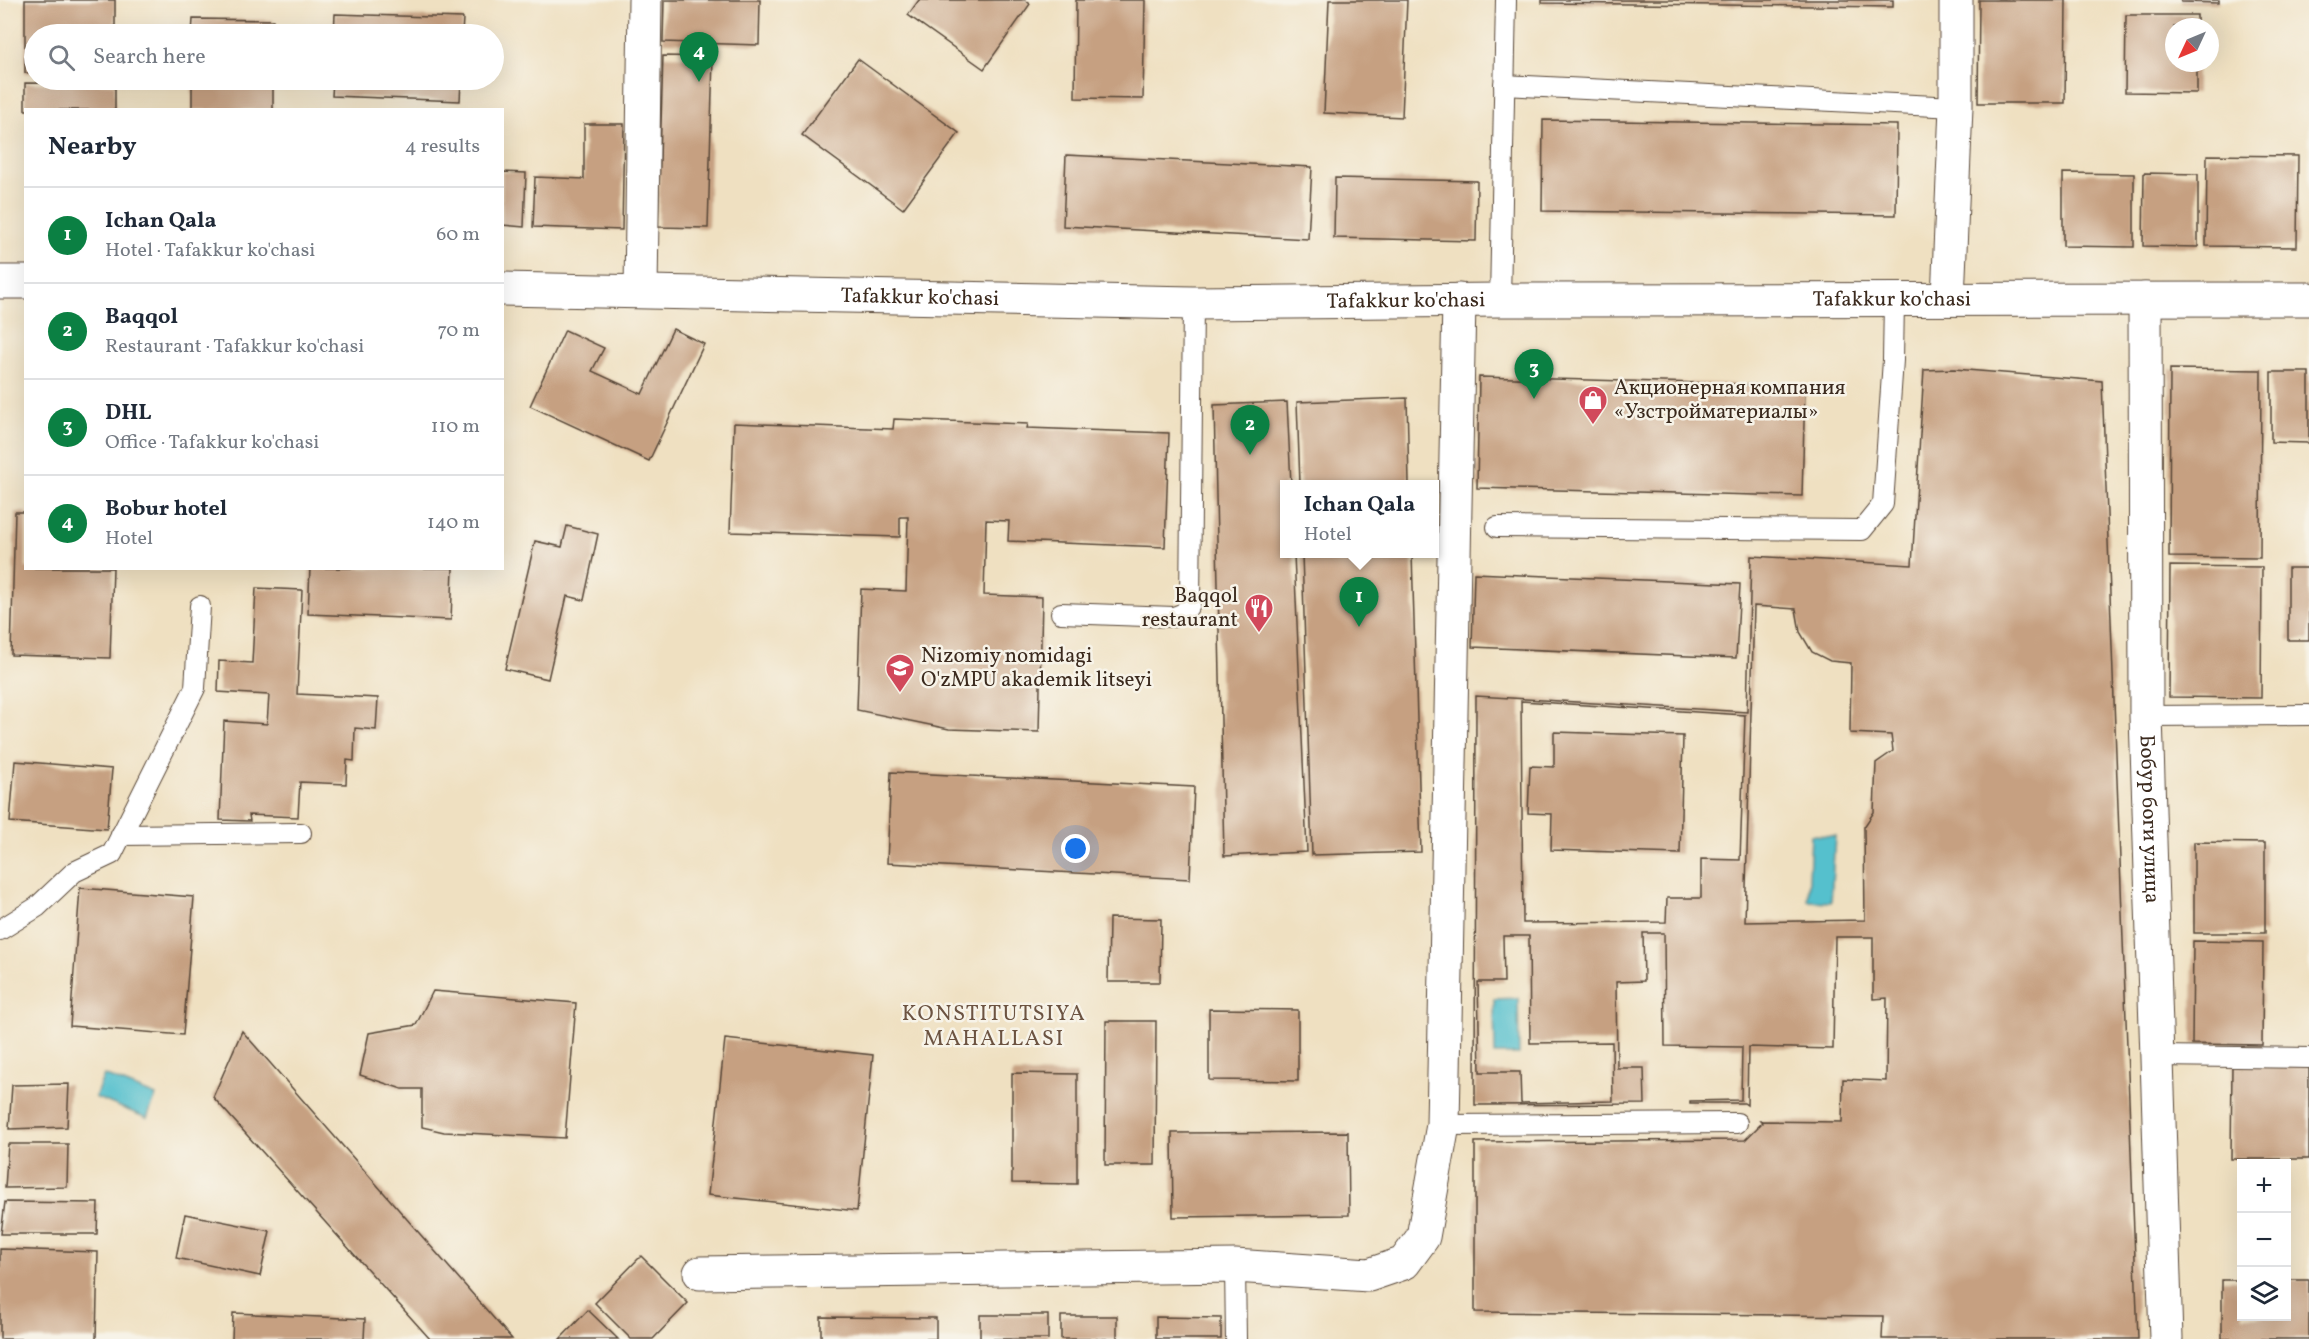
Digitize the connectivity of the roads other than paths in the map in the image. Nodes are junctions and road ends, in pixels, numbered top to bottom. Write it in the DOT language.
graph roads {
  1 [pos="645,0"];
  2 [pos="1506,0"];
  3 [pos="1956,0"];
  4 [pos="1504,85"];
  5 [pos="1956,107"];
  6 [pos="0,282"];
  7 [pos="24,282"];
  8 [pos="504,289"];
  9 [pos="641,291"];
  10 [pos="1948,299"];
  11 [pos="2309,299"];
  12 [pos="1459,300"];
  13 [pos="1500,300"];
  14 [pos="1894,300"];
  15 [pos="2145,300"];
  16 [pos="1193,303"];
  17 [pos="1497,527"];
  18 [pos="200,606"];
  19 [pos="1061,613"];
  20 [pos="2309,715"];
  21 [pos="2146,716"];
  22 [pos="301,833"];
  23 [pos="121,835"];
  24 [pos="0,930"];
  25 [pos="2157,1056"];
  26 [pos="2309,1058"];
  27 [pos="1737,1124"];
  28 [pos="1443,1125"];
  29 [pos="1234,1266"];
  30 [pos="700,1273"];
  31 [pos="1236,1339"];
  32 [pos="2166,1339"];
  1 -- 9 [label="street"];
  2 -- 4 [label="lane"];
  3 -- 5 [label="street"];
  4 -- 5 [label="lane"];
  4 -- 13 [label="lane"];
  5 -- 10 [label="street"];
  6 -- 7 [label="street"];
  8 -- 9 [label="street, Tafakkur ko'chasi"];
  9 -- 16 [label="street, Tafakkur ko'chasi"];
  10 -- 14 [label="street, Tafakkur ko'chasi"];
  10 -- 15 [label="street, Tafakkur ko'chasi"];
  11 -- 15 [label="street, Tafakkur ko'chasi"];
  12 -- 13 [label="street, Tafakkur ko'chasi"];
  12 -- 16 [label="street, Tafakkur ko'chasi"];
  12 -- 28 [label="street"];
  13 -- 14 [label="street, Tafakkur ko'chasi"];
  14 -- 17 [label="lane"];
  15 -- 21 [label="street, Бобур боги улица"];
  16 -- 19 [label="lane"];
  18 -- 23 [label="lane"];
  20 -- 21 [label="lane"];
  21 -- 25 [label="street, Бобур боги улица"];
  22 -- 23 [label="lane"];
  23 -- 24 [label="lane"];
  25 -- 26 [label="lane"];
  25 -- 32 [label="street, Бобур боги улица"];
  27 -- 28 [label="lane"];
  28 -- 29 [label="street"];
  29 -- 30 [label="street"];
  29 -- 31 [label="lane"];
}
